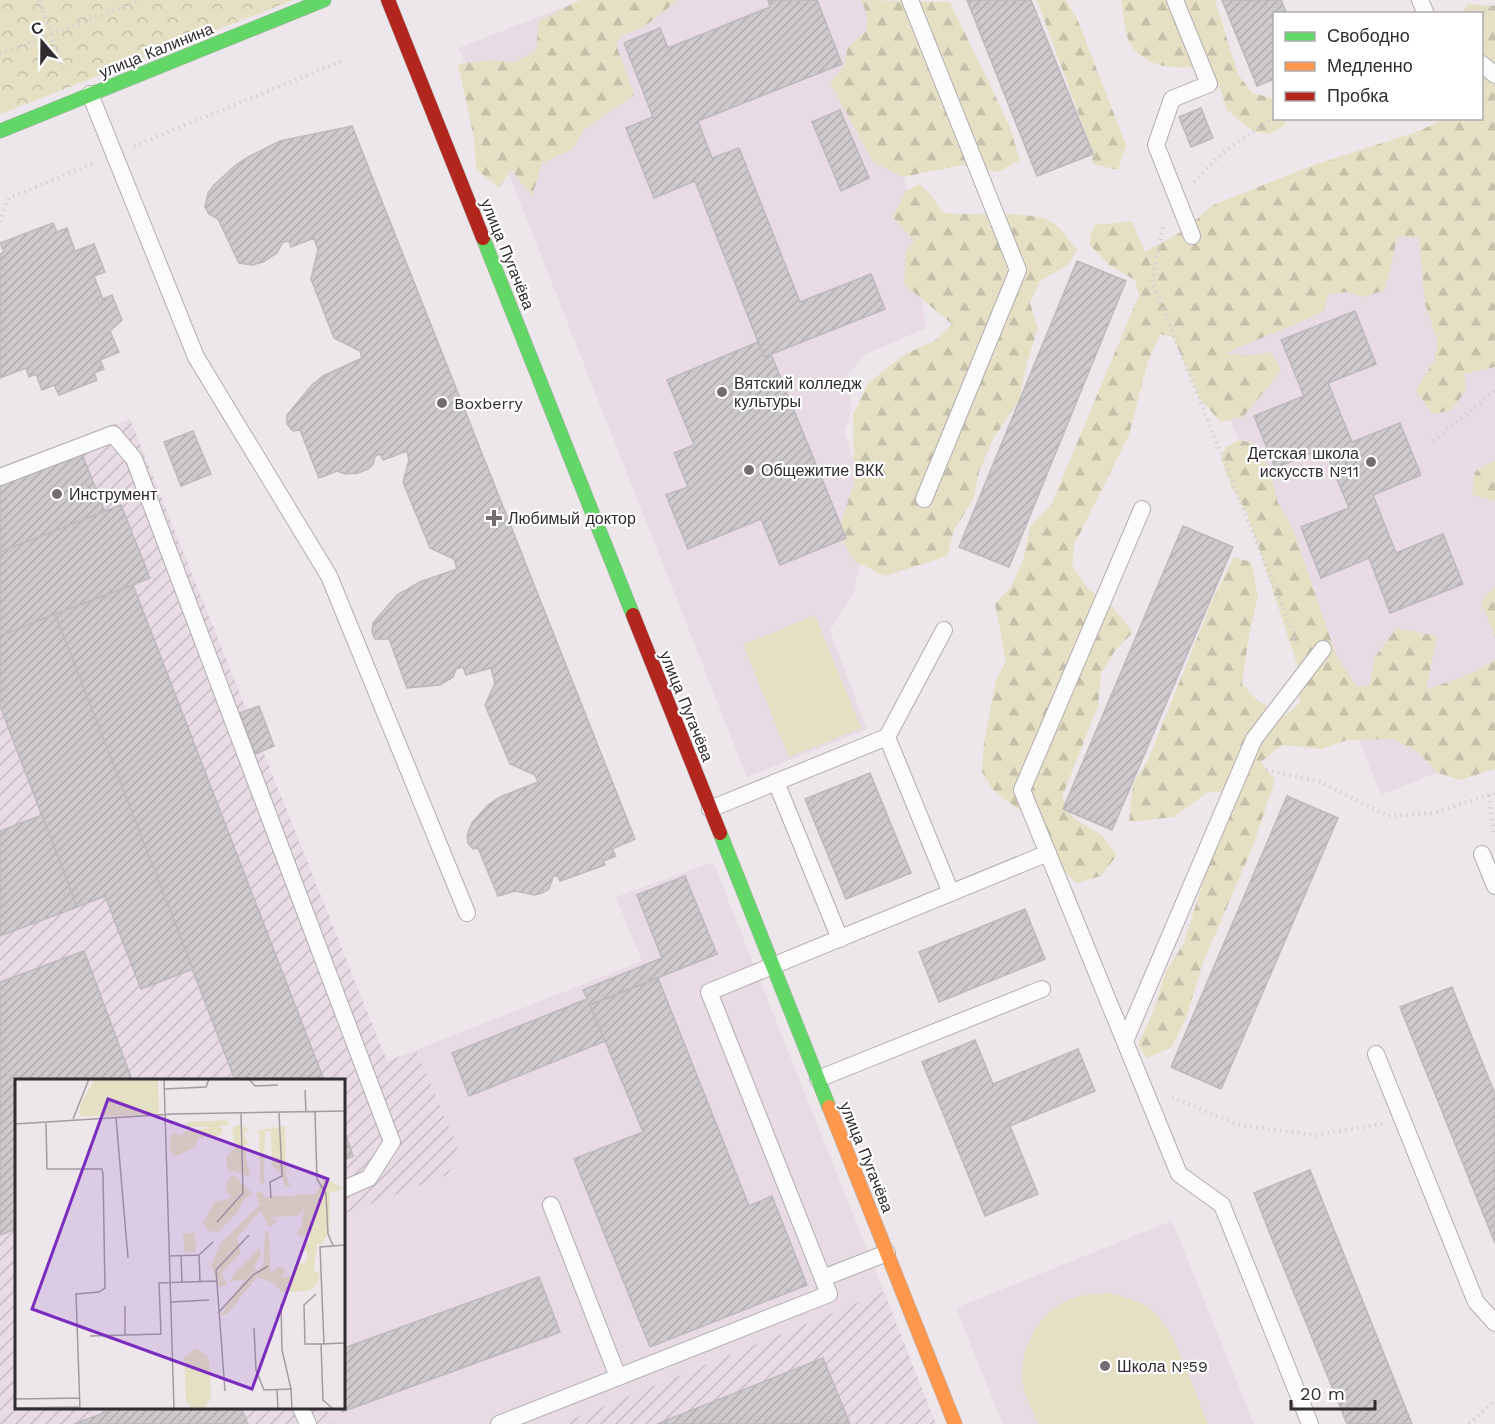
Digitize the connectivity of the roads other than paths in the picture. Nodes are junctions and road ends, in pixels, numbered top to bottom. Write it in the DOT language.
graph roads {
  1 [pos="324,0"];
  2 [pos="388,0"];
  3 [pos="910,0"];
  4 [pos="1175,0"];
  5 [pos="1483,65"];
  6 [pos="1495,75"];
  7 [pos="90,94"];
  8 [pos="0,131"];
  9 [pos="1192,236"];
  10 [pos="0,477"];
  11 [pos="924,499"];
  12 [pos="1142,509"];
  13 [pos="944,630"];
  14 [pos="1323,650"];
  15 [pos="887,736"];
  16 [pos="776,782"];
  17 [pos="710,809"];
  18 [pos="1048,853"];
  19 [pos="1482,854"];
  20 [pos="1495,886"];
  21 [pos="951,893"];
  22 [pos="467,913"];
  23 [pos="840,939"];
  24 [pos="773,966"];
  25 [pos="1042,988"];
  26 [pos="1125,1041"];
  27 [pos="1376,1054"];
  28 [pos="818,1079"];
  29 [pos="345,1189"];
  30 [pos="551,1205"];
  31 [pos="887,1253"];
  32 [pos="823,1278"];
  33 [pos="1495,1323"];
  34 [pos="618,1377"];
  35 [pos="302,1409"];
  36 [pos="308,1424"];
  37 [pos="499,1424"];
  38 [pos="955,1424"];
  39 [pos="1311,1424"];
  1 -- 7 [label="street, улица Калинина"];
  2 -- 17 [label="street, улица Пугачёва"];
  3 -- 11 [label="lane"];
  4 -- 9 [label="lane"];
  5 -- 6 [label="lane"];
  7 -- 8 [label="street, улица Калинина"];
  7 -- 22 [label="lane"];
  10 -- 29 [label="lane"];
  12 -- 18 [label="lane"];
  13 -- 15 [label="lane"];
  14 -- 26 [label="lane"];
  15 -- 16 [label="lane"];
  15 -- 21 [label="lane"];
  16 -- 17 [label="lane"];
  16 -- 23 [label="lane"];
  17 -- 24 [label="street, улица Пугачёва"];
  18 -- 21 [label="lane"];
  18 -- 26 [label="lane"];
  19 -- 20 [label="lane"];
  21 -- 23 [label="lane"];
  23 -- 24 [label="lane"];
  24 -- 28 [label="street, улица Пугачёва"];
  24 -- 32 [label="lane"];
  25 -- 28 [label="lane"];
  26 -- 39 [label="lane"];
  27 -- 33 [label="lane"];
  28 -- 31 [label="street, улица Пугачёва"];
  30 -- 34 [label="lane"];
  31 -- 32 [label="lane"];
  31 -- 38 [label="street, улица Пугачёва"];
  32 -- 34 [label="lane"];
  34 -- 37 [label="lane"];
  35 -- 36 [label="lane"];
}
